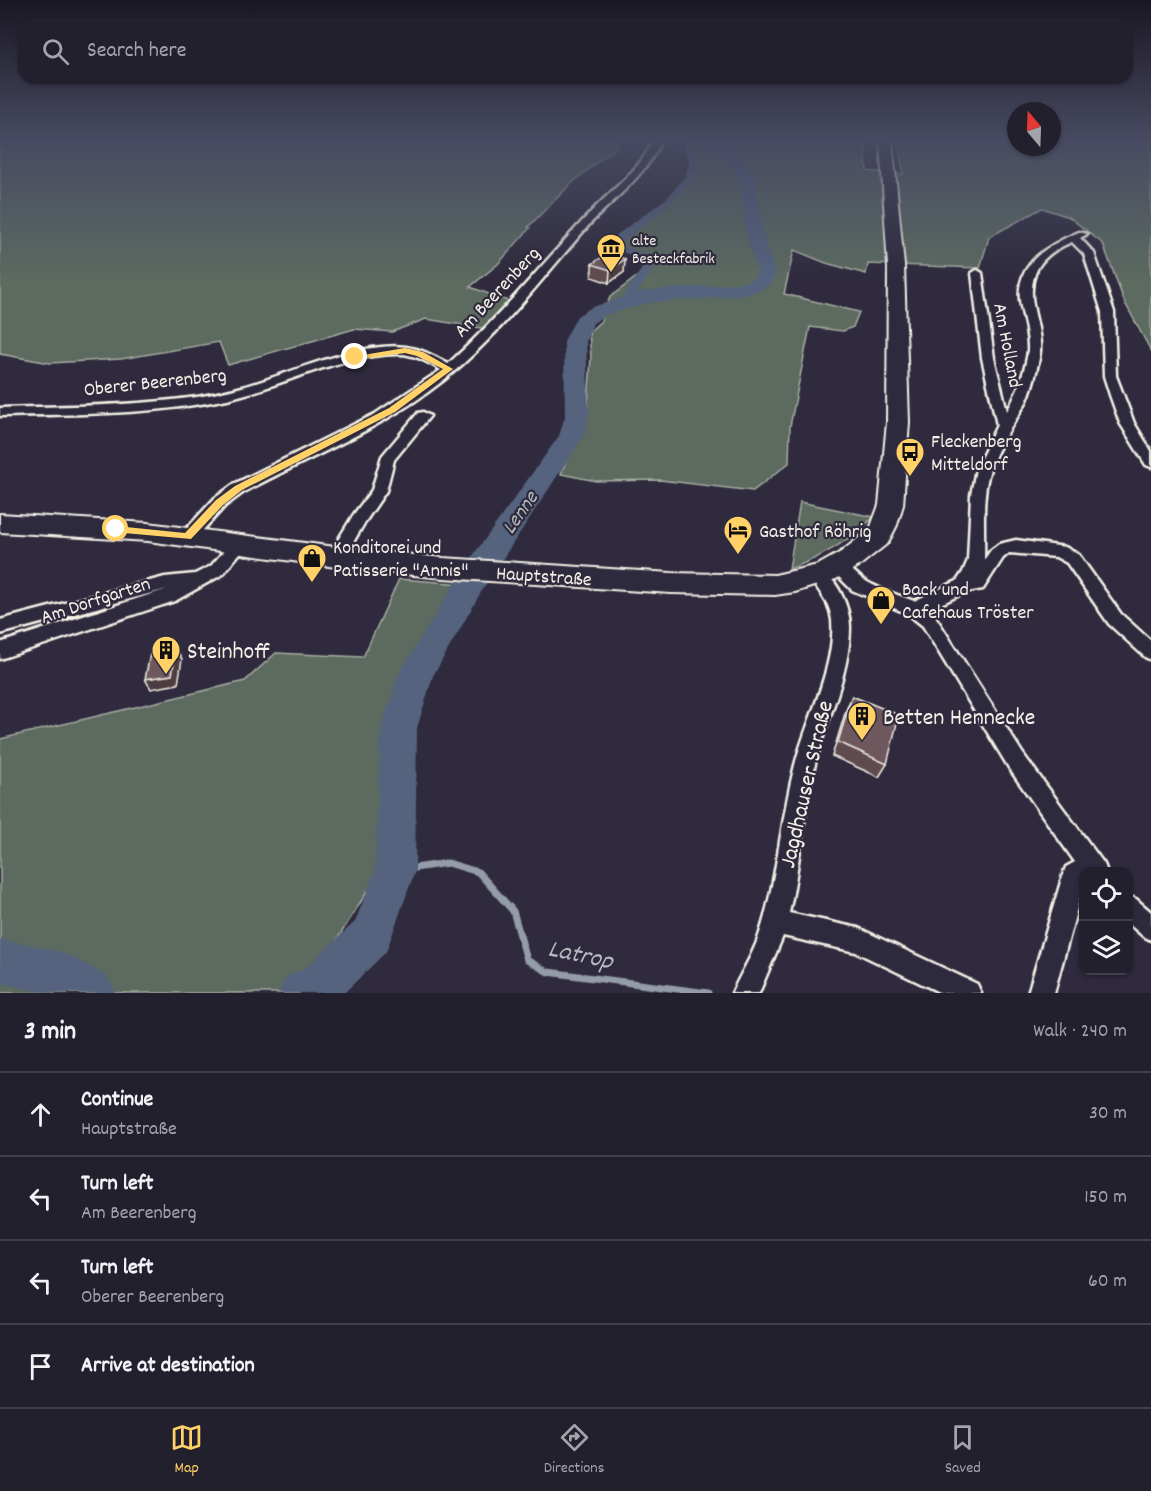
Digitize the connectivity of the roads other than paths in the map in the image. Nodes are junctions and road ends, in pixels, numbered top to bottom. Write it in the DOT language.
graph roads {
  1 [pos="621,186"];
  2 [pos="890,186"];
  3 [pos="977,273"];
  4 [pos="449,369"];
  5 [pos="0,412"];
  6 [pos="421,420"];
  7 [pos="1004,425"];
  8 [pos="1151,462"];
  9 [pos="0,523"];
  10 [pos="187,537"];
  11 [pos="240,543"];
  12 [pos="336,557"];
  13 [pos="827,571"];
  14 [pos="200,581"];
  15 [pos="963,586"];
  16 [pos="914,609"];
  17 [pos="0,627"];
  18 [pos="0,651"];
  19 [pos="1151,652"];
  20 [pos="1093,867"];
  21 [pos="1079,872"];
  22 [pos="1133,912"];
  23 [pos="774,922"];
  24 [pos="1151,928"];
  25 [pos="752,983"];
  26 [pos="968,993"];
  27 [pos="1041,993"];
  1 -- 4 [label="street, Am Beerenberg"];
  2 -- 13 [label="main road, Hauptstraße"];
  3 -- 7 [label="street, Am Holland"];
  4 -- 5 [label="street, Oberer Beerenberg"];
  4 -- 10 [label="street, Am Beerenberg"];
  6 -- 12 [label="street"];
  7 -- 8 [label="street"];
  7 -- 15 [label="street"];
  9 -- 10 [label="main road, Hauptstraße"];
  10 -- 11 [label="main road, Hauptstraße"];
  11 -- 12 [label="main road, Hauptstraße"];
  11 -- 14 [label="street, Am Dorfgarten"];
  12 -- 13 [label="main road, Hauptstraße"];
  13 -- 16 [label="street"];
  13 -- 23 [label="street, Jagdhauser Straße"];
  14 -- 17 [label="street, Am Dorfgarten"];
  14 -- 18 [label="street, Am Dorfgarten"];
  15 -- 16 [label="street"];
  15 -- 19 [label="street"];
  16 -- 20 [label="street"];
  21 -- 27 [label="street"];
  22 -- 24 [label="street"];
  23 -- 25 [label="street, Jagdhauser Straße"];
  23 -- 26 [label="street"];
}
